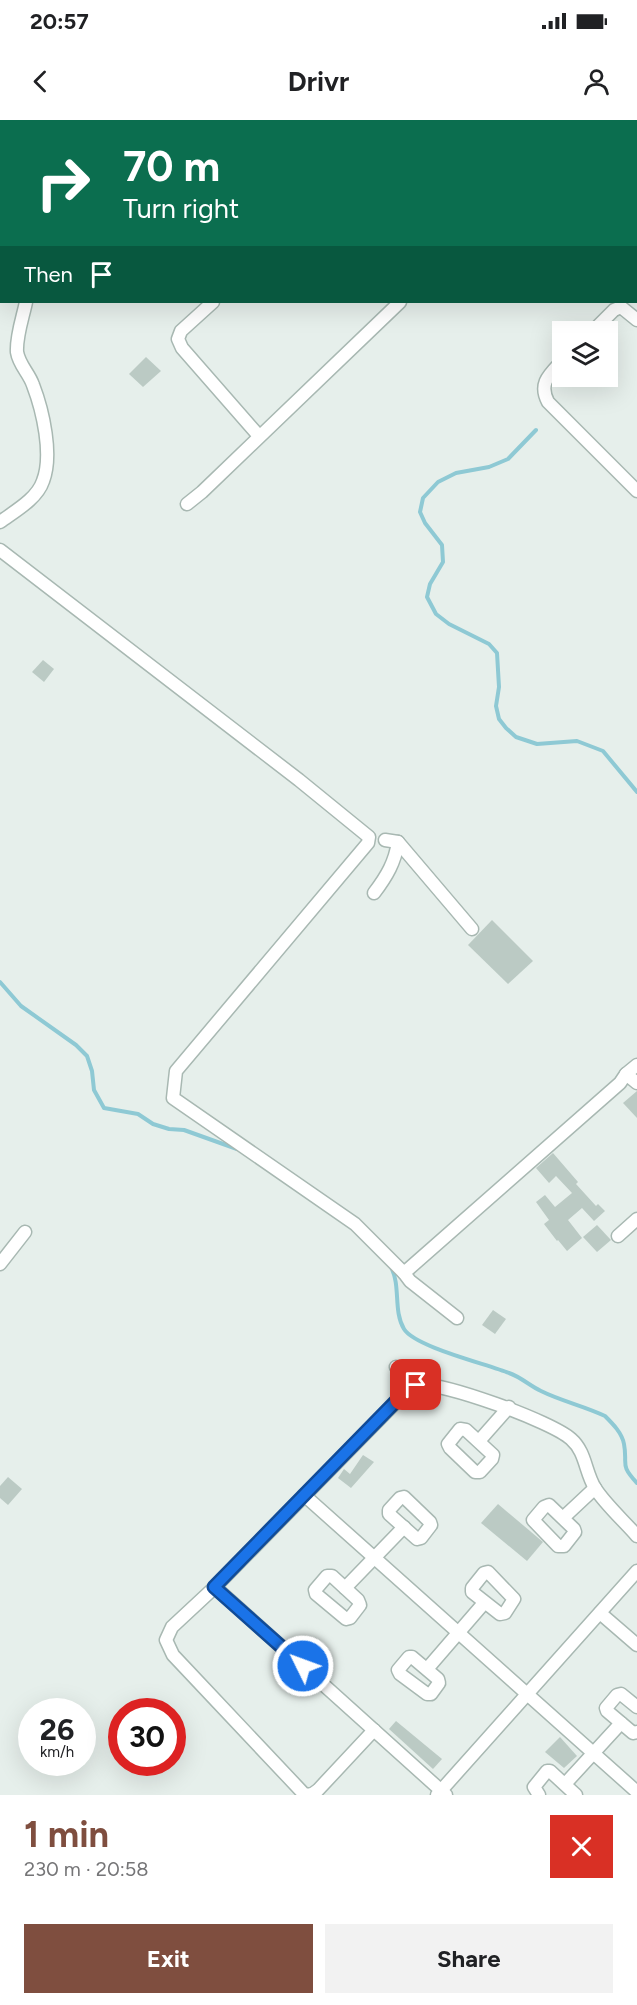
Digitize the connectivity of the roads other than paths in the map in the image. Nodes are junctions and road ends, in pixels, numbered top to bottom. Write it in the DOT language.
graph roads {
  1 [pos="26,303"];
  2 [pos="212,303"];
  3 [pos="399,303"];
  4 [pos="621,304"];
  5 [pos="637,320"];
  6 [pos="603,321"];
  7 [pos="552,372"];
  8 [pos="259,436"];
  9 [pos="637,491"];
  10 [pos="187,504"];
  11 [pos="0,522"];
  12 [pos="0,550"];
  13 [pos="382,840"];
  14 [pos="374,893"];
  15 [pos="472,929"];
  16 [pos="637,1065"];
  17 [pos="626,1074"];
  18 [pos="637,1083"];
  19 [pos="637,1219"];
  20 [pos="25,1232"];
  21 [pos="618,1236"];
  22 [pos="0,1264"];
  23 [pos="404,1274"];
  24 [pos="456,1318"];
  25 [pos="396,1367"];
  26 [pos="416,1385"];
  27 [pos="509,1407"];
  28 [pos="479,1441"];
  29 [pos="595,1488"];
  30 [pos="304,1495"];
  31 [pos="564,1517"];
  32 [pos="404,1527"];
  33 [pos="637,1536"];
  34 [pos="374,1558"];
  35 [pos="637,1571"];
  36 [pos="214,1587"];
  37 [pos="345,1588"];
  38 [pos="484,1603"];
  39 [pos="600,1613"];
  40 [pos="459,1633"];
  41 [pos="637,1646"];
  42 [pos="427,1668"];
  43 [pos="527,1694"];
  44 [pos="637,1707"];
  45 [pos="621,1723"];
  46 [pos="374,1730"];
  47 [pos="637,1732"];
  48 [pos="593,1753"];
  49 [pos="565,1784"];
  50 [pos="637,1792"];
  51 [pos="441,1793"];
  52 [pos="539,1795"];
  53 [pos="576,1795"];
  1 -- 11 [label="street"];
  2 -- 8 [label="street"];
  3 -- 8 [label="street"];
  4 -- 5 [label="street"];
  4 -- 6 [label="street"];
  7 -- 9 [label="street"];
  8 -- 10 [label="street"];
  12 -- 13 [label="street"];
  13 -- 14 [label="street"];
  13 -- 15 [label="street"];
  13 -- 23 [label="street"];
  16 -- 17 [label="street"];
  17 -- 18 [label="street"];
  17 -- 23 [label="street"];
  19 -- 21 [label="street"];
  20 -- 22 [label="street"];
  23 -- 24 [label="street"];
  25 -- 26 [label="street"];
  26 -- 27 [label="street"];
  26 -- 30 [label="street"];
  27 -- 28 [label="street"];
  27 -- 29 [label="street"];
  29 -- 31 [label="street"];
  29 -- 33 [label="street"];
  30 -- 34 [label="street"];
  30 -- 36 [label="street"];
  32 -- 34 [label="street"];
  34 -- 37 [label="street"];
  34 -- 40 [label="street"];
  35 -- 39 [label="street"];
  36 -- 46 [label="street"];
  36 -- 46 [label="street"];
  38 -- 40 [label="street"];
  39 -- 41 [label="street"];
  39 -- 43 [label="street"];
  40 -- 42 [label="street"];
  40 -- 43 [label="street"];
  43 -- 48 [label="street"];
  43 -- 51 [label="street"];
  44 -- 45 [label="street"];
  45 -- 47 [label="street"];
  45 -- 48 [label="street"];
  46 -- 51 [label="street"];
  48 -- 49 [label="street"];
  48 -- 50 [label="street"];
  49 -- 52 [label="street"];
  49 -- 53 [label="street"];
}
